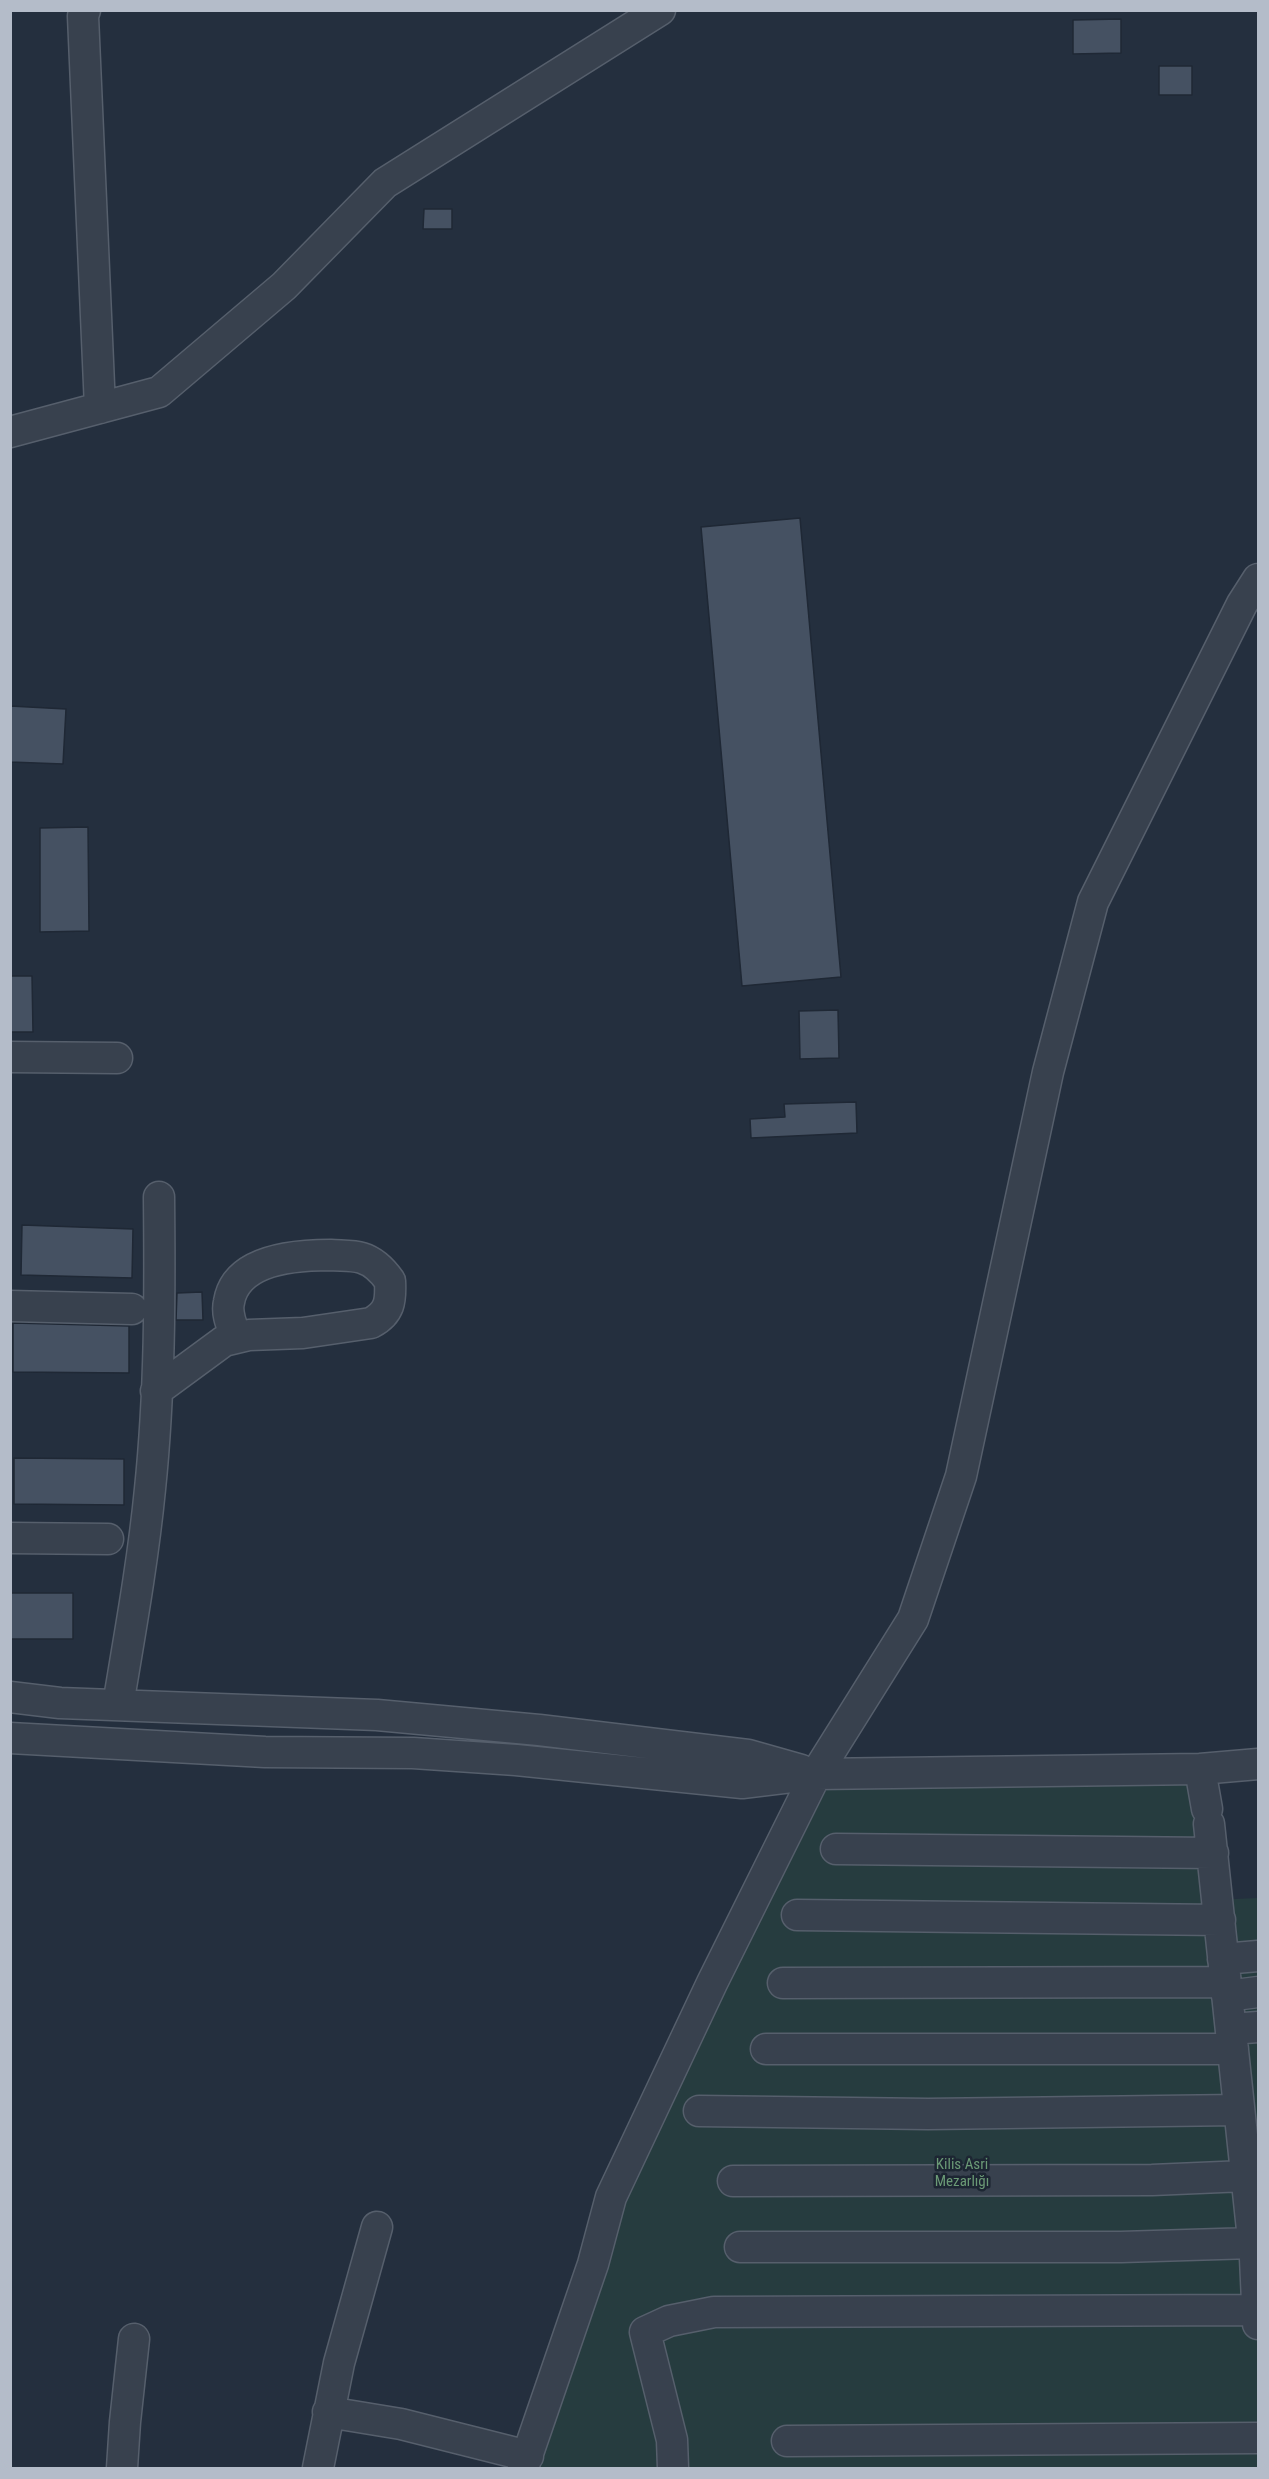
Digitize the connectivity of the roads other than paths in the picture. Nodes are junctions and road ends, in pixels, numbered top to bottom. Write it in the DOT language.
graph roads {
  1 [pos="85,10"];
  2 [pos="660,10"];
  3 [pos="100,408"];
  4 [pos="10,432"];
  5 [pos="1258,579"];
  6 [pos="10,1057"];
  7 [pos="117,1058"];
  8 [pos="159,1197"];
  9 [pos="10,1306"];
  10 [pos="132,1309"];
  11 [pos="236,1338"];
  12 [pos="156,1391"];
  13 [pos="10,1538"];
  14 [pos="108,1539"];
  15 [pos="10,1697"];
  16 [pos="118,1705"];
  17 [pos="10,1738"];
  18 [pos="1258,1764"];
  19 [pos="1200,1769"];
  20 [pos="816,1774"];
  21 [pos="1210,1829"];
  22 [pos="836,1849"];
  23 [pos="797,1914"];
  24 [pos="1220,1920"];
  25 [pos="1258,1956"];
  26 [pos="1225,1979"];
  27 [pos="783,1983"];
  28 [pos="1258,1992"];
  29 [pos="1243,2045"];
  30 [pos="766,2049"];
  31 [pos="699,2111"];
  32 [pos="1245,2119"];
  33 [pos="733,2181"];
  34 [pos="1250,2187"];
  35 [pos="377,2227"];
  36 [pos="740,2247"];
  37 [pos="1255,2253"];
  38 [pos="1258,2317"];
  39 [pos="134,2339"];
  40 [pos="328,2412"];
  41 [pos="1258,2438"];
  42 [pos="787,2441"];
  43 [pos="526,2462"];
  44 [pos="122,2469"];
  45 [pos="318,2469"];
  46 [pos="673,2469"];
  1 -- 3 [label="street"];
  2 -- 3 [label="street"];
  3 -- 4 [label="street"];
  5 -- 20 [label="street"];
  6 -- 7 [label="street"];
  8 -- 12 [label="street"];
  9 -- 10 [label="street"];
  11 -- 11 [label="street"];
  11 -- 12 [label="street"];
  12 -- 16 [label="street"];
  13 -- 14 [label="street"];
  15 -- 16 [label="street"];
  16 -- 20 [label="street"];
  17 -- 20 [label="street"];
  18 -- 19 [label="street"];
  19 -- 20 [label="street"];
  19 -- 21 [label="street"];
  20 -- 43 [label="street"];
  21 -- 22 [label="street"];
  21 -- 24 [label="street"];
  23 -- 24 [label="street"];
  24 -- 26 [label="street"];
  25 -- 26 [label="street"];
  26 -- 27 [label="street"];
  26 -- 28 [label="street"];
  26 -- 29 [label="street"];
  29 -- 30 [label="street"];
  29 -- 32 [label="street"];
  31 -- 32 [label="street"];
  32 -- 34 [label="street"];
  33 -- 34 [label="street"];
  34 -- 37 [label="street"];
  35 -- 40 [label="street"];
  36 -- 37 [label="street"];
  37 -- 38 [label="street"];
  38 -- 46 [label="street"];
  39 -- 44 [label="street"];
  40 -- 43 [label="street"];
  40 -- 45 [label="street"];
  41 -- 42 [label="street"];
}
